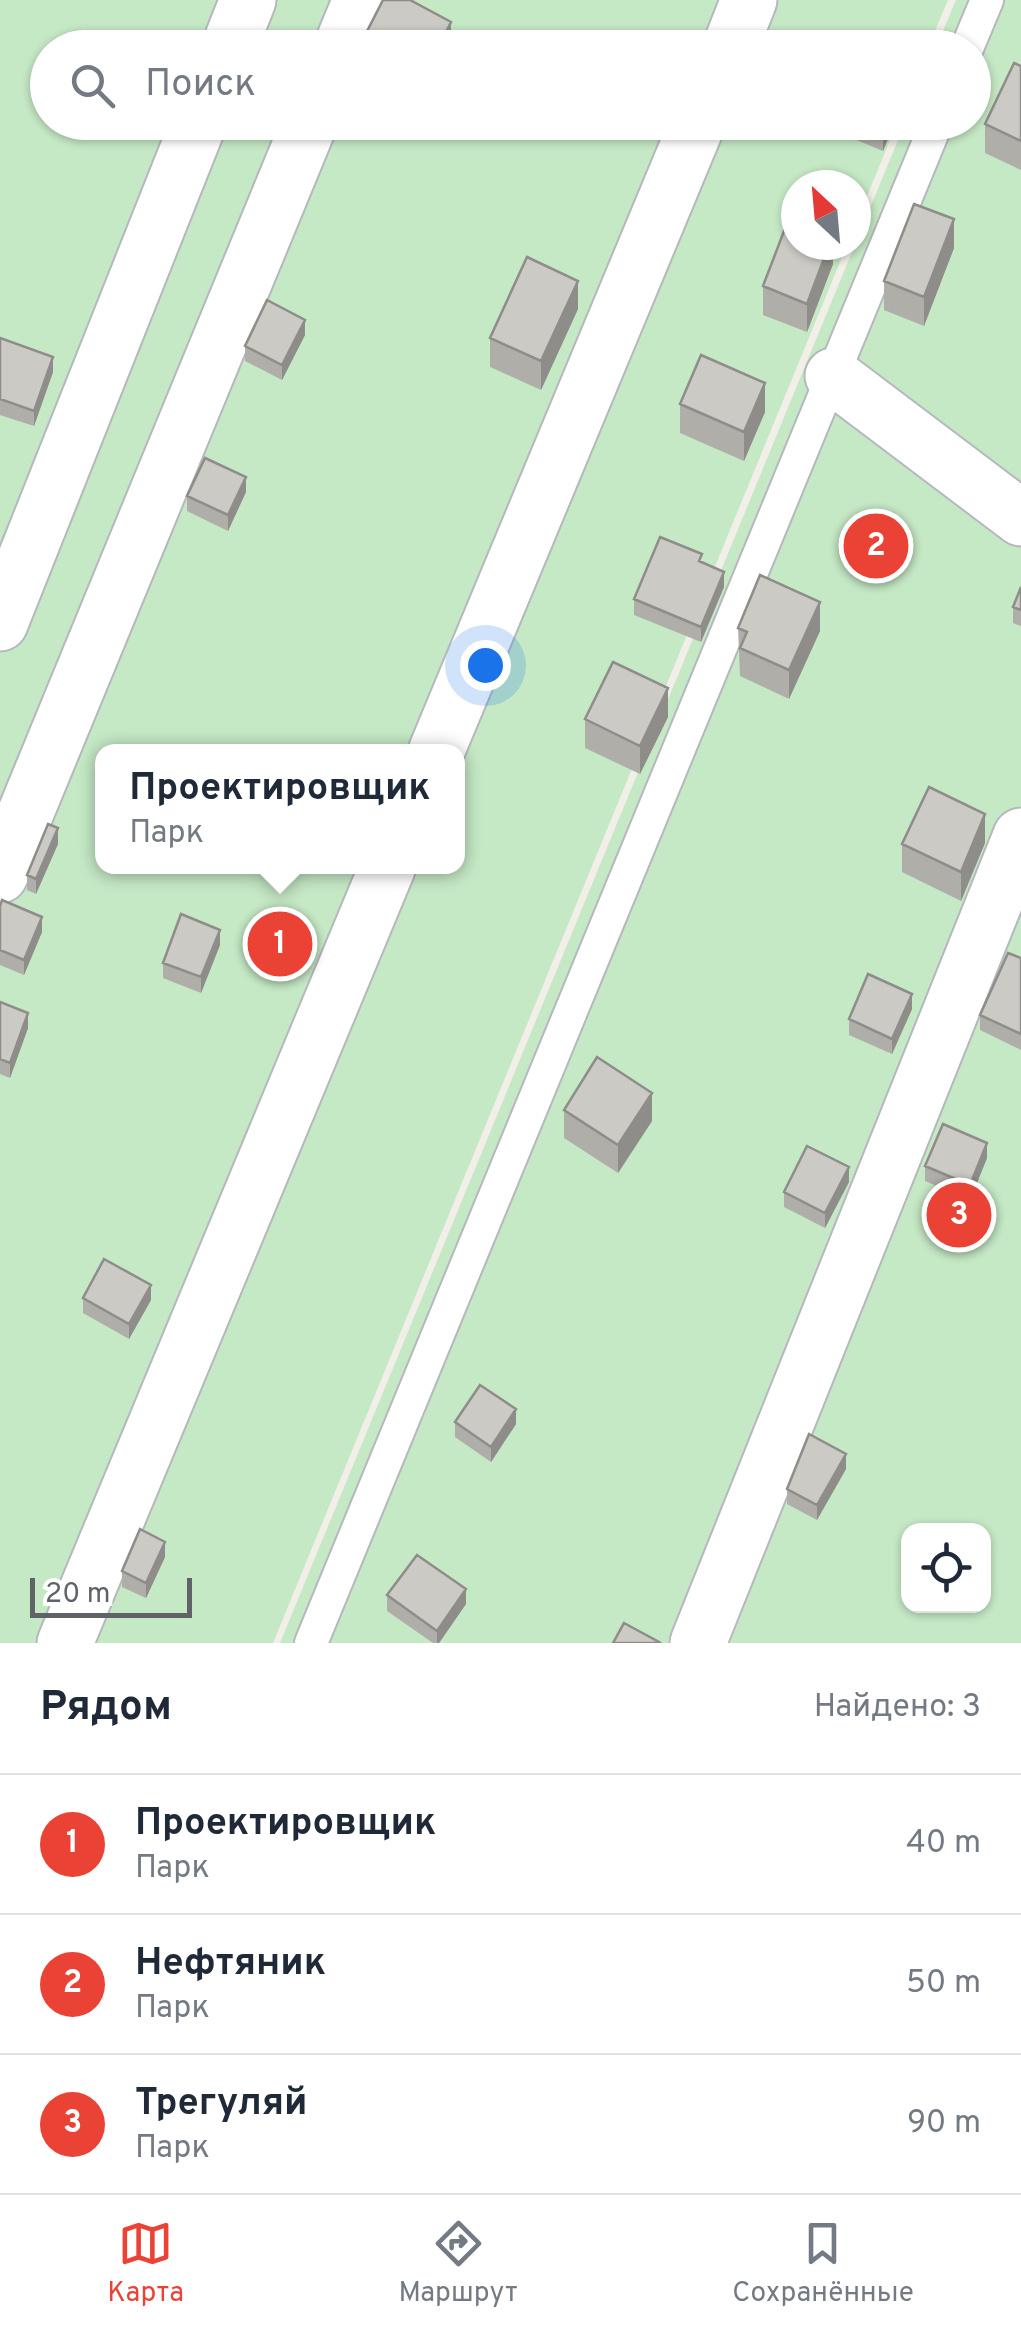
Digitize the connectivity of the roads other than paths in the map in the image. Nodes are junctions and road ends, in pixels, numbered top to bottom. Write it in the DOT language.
graph roads {
  1 [pos="248,0"];
  2 [pos="361,0"];
  3 [pos="749,0"];
  4 [pos="987,0"];
  5 [pos="236,30"];
  6 [pos="348,30"];
  7 [pos="737,30"];
  8 [pos="975,30"];
  9 [pos="192,140"];
  10 [pos="303,140"];
  11 [pos="691,140"];
  12 [pos="930,140"];
  13 [pos="833,376"];
  14 [pos="1021,518"];
  15 [pos="0,623"];
  16 [pos="439,744"];
  17 [pos="1021,836"];
  18 [pos="385,874"];
  19 [pos="0,875"];
  20 [pos="65,1643"];
  21 [pos="311,1643"];
  22 [pos="698,1643"];
  1 -- 5 [label="street"];
  2 -- 6 [label="street"];
  3 -- 7 [label="street"];
  4 -- 8 [label="lane"];
  9 -- 15 [label="street"];
  10 -- 19 [label="street"];
  11 -- 16 [label="street"];
  12 -- 13 [label="lane"];
  13 -- 14 [label="street"];
  13 -- 21 [label="lane"];
  17 -- 22 [label="street"];
  18 -- 20 [label="street"];
}
